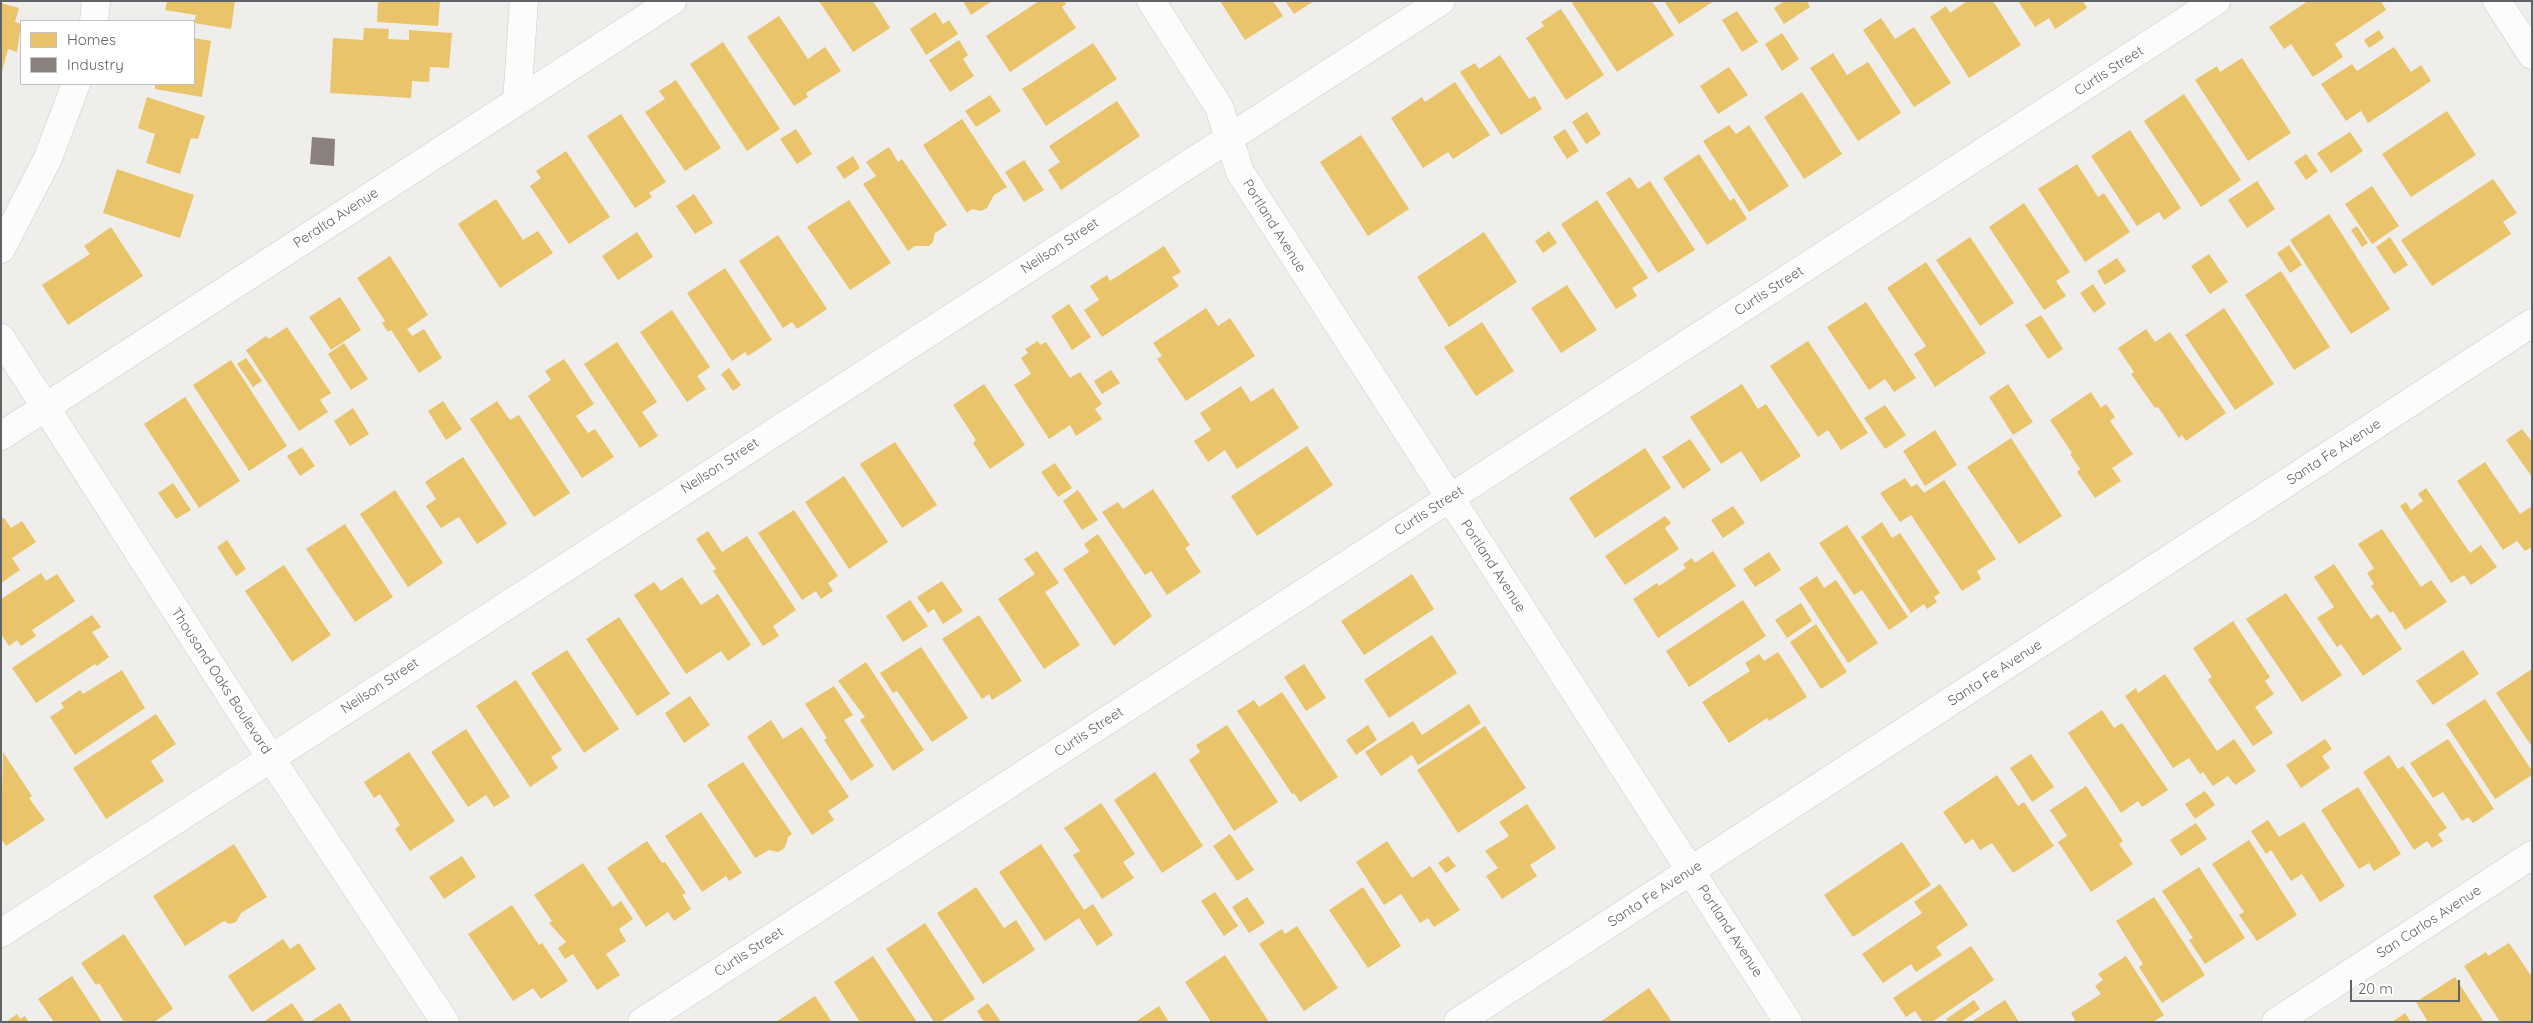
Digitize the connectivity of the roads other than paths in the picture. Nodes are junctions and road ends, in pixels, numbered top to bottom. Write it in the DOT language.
graph roads {
  1 [pos="96,1"];
  2 [pos="524,1"];
  3 [pos="672,1"];
  4 [pos="1150,1"];
  5 [pos="1441,1"];
  6 [pos="2216,1"];
  7 [pos="2497,1"];
  8 [pos="94,20"];
  9 [pos="2532,55"];
  10 [pos="76,85"];
  11 [pos="518,101"];
  12 [pos="1229,138"];
  13 [pos="1,249"];
  14 [pos="2532,323"];
  15 [pos="1,338"];
  16 [pos="45,407"];
  17 [pos="1,436"];
  18 [pos="1449,498"];
  19 [pos="270,757"];
  20 [pos="2532,855"];
  21 [pos="1691,870"];
  22 [pos="1,933"];
  23 [pos="445,1022"];
  24 [pos="642,1022"];
  25 [pos="1458,1022"];
  26 [pos="1788,1022"];
  27 [pos="2276,1022"];
  1 -- 8 [label="street"];
  2 -- 11 [label="street"];
  3 -- 11 [label="street, Peralta Avenue"];
  4 -- 12 [label="street, Portland Avenue"];
  5 -- 12 [label="street, Neilson Street"];
  6 -- 18 [label="street, Curtis Street"];
  7 -- 9 [label="street"];
  10 -- 13 [label="street"];
  11 -- 16 [label="street, Peralta Avenue"];
  12 -- 18 [label="street, Portland Avenue"];
  12 -- 19 [label="street, Neilson Street"];
  14 -- 21 [label="street, Santa Fe Avenue"];
  15 -- 16 [label="street, Thousand Oaks Boulevard"];
  16 -- 17 [label="street, Peralta Avenue"];
  16 -- 19 [label="street, Thousand Oaks Boulevard"];
  18 -- 21 [label="street, Portland Avenue"];
  18 -- 24 [label="street, Curtis Street"];
  19 -- 22 [label="street, Neilson Street"];
  19 -- 23 [label="street, Thousand Oaks Boulevard"];
  20 -- 27 [label="street, San Carlos Avenue"];
  21 -- 25 [label="street, Santa Fe Avenue"];
  21 -- 26 [label="street, Portland Avenue"];
}
